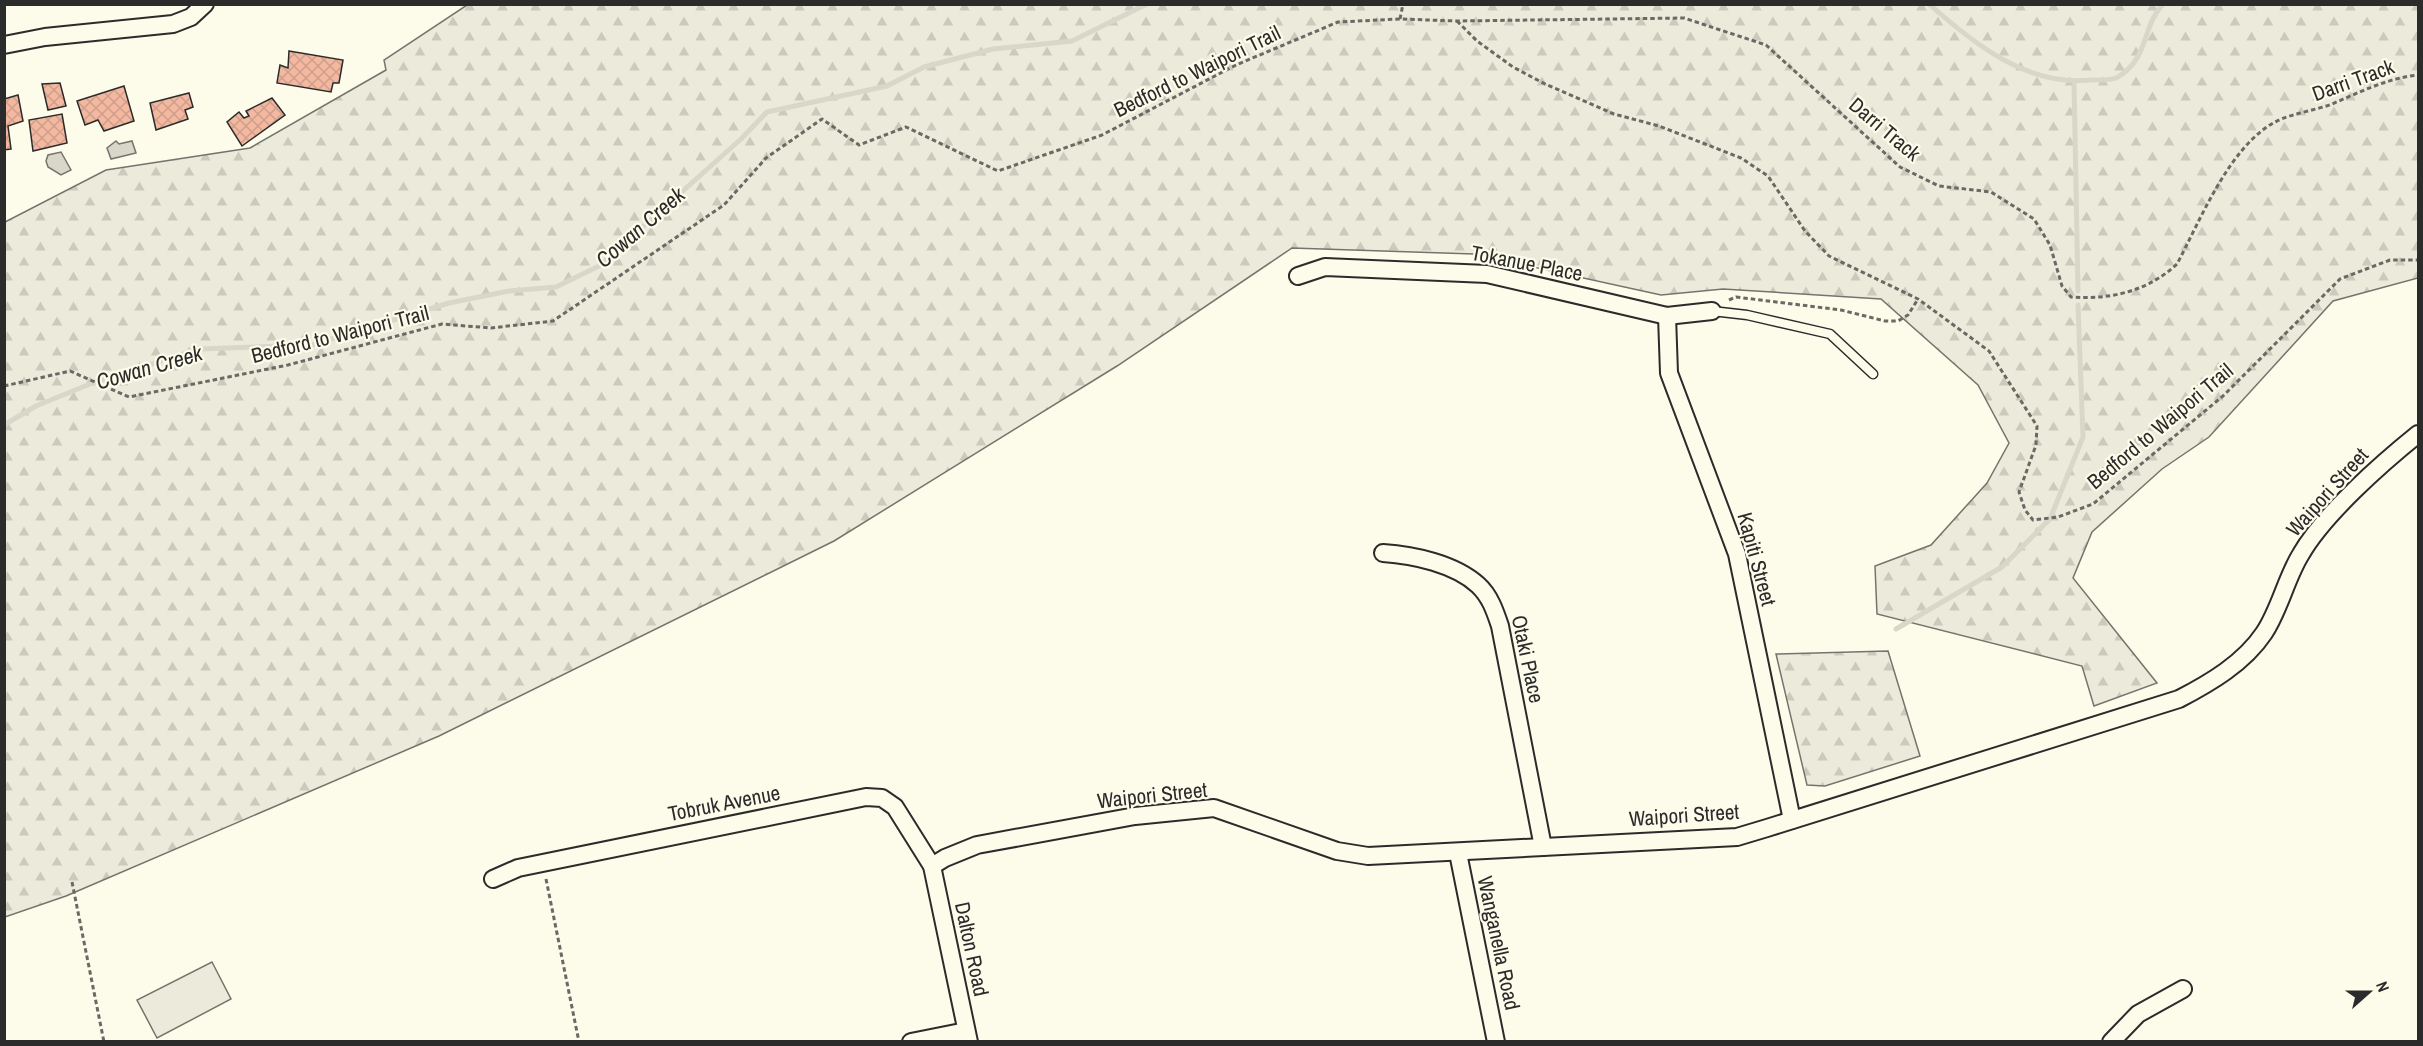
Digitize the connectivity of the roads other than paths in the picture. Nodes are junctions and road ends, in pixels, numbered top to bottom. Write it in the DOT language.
graph roads {
  1 [pos="205,4"];
  2 [pos="4,45"];
  3 [pos="1298,276"];
  4 [pos="1712,311"];
  5 [pos="1667,316"];
  6 [pos="1873,374"];
  7 [pos="2418,434"];
  8 [pos="1383,553"];
  9 [pos="1792,820"];
  10 [pos="1543,847"];
  11 [pos="1458,853"];
  12 [pos="932,866"];
  13 [pos="493,879"];
  14 [pos="2183,989"];
  15 [pos="968,1036"];
  16 [pos="911,1041"];
  17 [pos="1496,1041"];
  18 [pos="2111,1041"];
  1 -- 2 [label="street"];
  3 -- 5 [label="street, Tokanue Place"];
  4 -- 5 [label="street, Tokanue Place"];
  4 -- 6 [label="lane"];
  5 -- 9 [label="street, Kapiti Street"];
  7 -- 9 [label="street, Waipori Street"];
  8 -- 10 [label="street, Otaki Place"];
  9 -- 10 [label="street, Waipori Street"];
  10 -- 11 [label="street, Waipori Street"];
  11 -- 12 [label="street, Waipori Street"];
  11 -- 17 [label="street, Wanganella Road"];
  12 -- 13 [label="street, Tobruk Avenue"];
  12 -- 15 [label="street, Dalton Road"];
  14 -- 18 [label="street"];
  15 -- 16 [label="street"];
}
